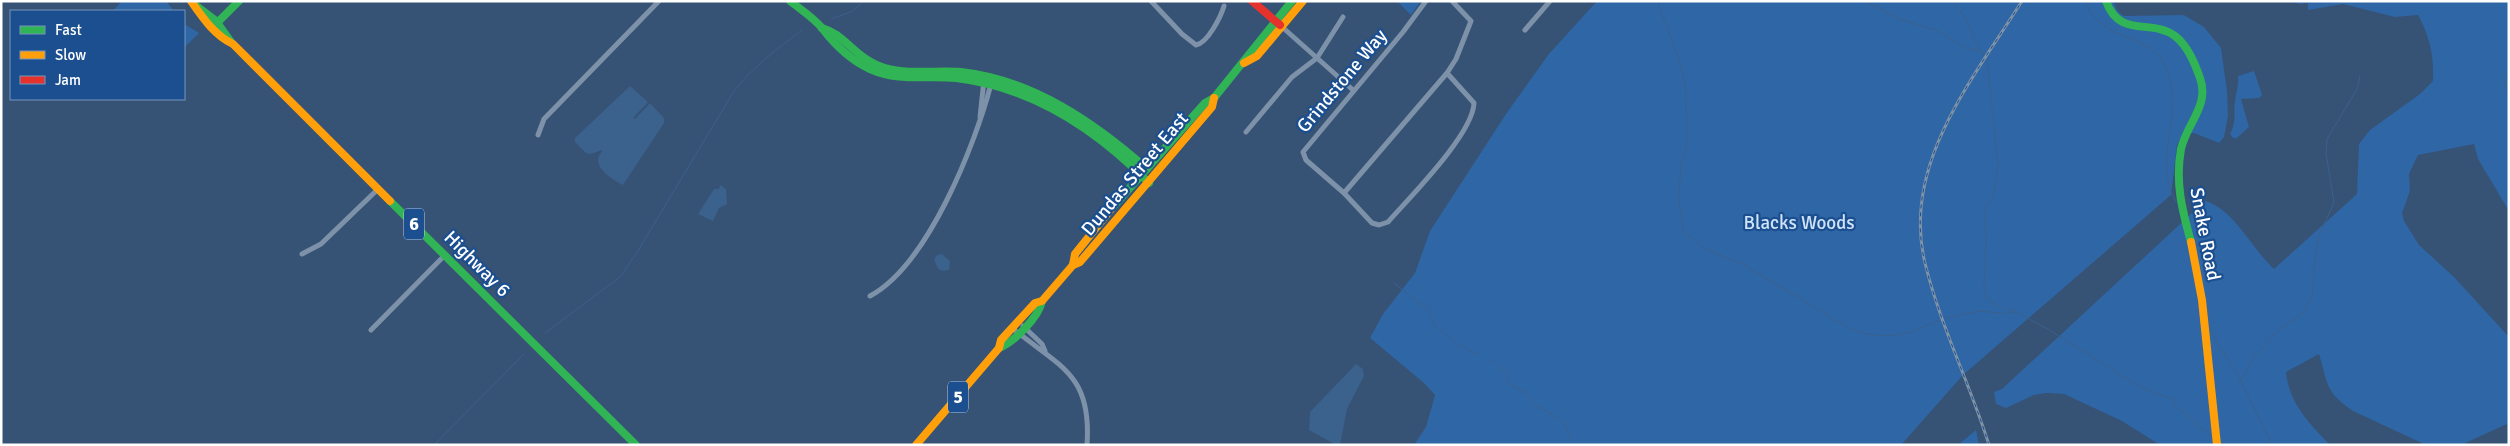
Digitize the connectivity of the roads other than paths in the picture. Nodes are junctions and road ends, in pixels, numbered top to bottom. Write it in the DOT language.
graph roads {
  1 [pos="239,1"];
  2 [pos="659,1"];
  3 [pos="790,1"];
  4 [pos="1151,1"];
  5 [pos="1252,1"];
  6 [pos="1292,1"];
  7 [pos="1303,1"];
  8 [pos="1426,1"];
  9 [pos="1452,1"];
  10 [pos="1550,1"];
  11 [pos="2106,1"];
  12 [pos="193,3"];
  13 [pos="1224,6"];
  14 [pos="1342,17"];
  15 [pos="1278,24"];
  16 [pos="214,26"];
  17 [pos="1525,30"];
  18 [pos="1317,58"];
  19 [pos="1446,73"];
  20 [pos="988,81"];
  21 [pos="1353,90"];
  22 [pos="1214,98"];
  23 [pos="1246,132"];
  24 [pos="538,135"];
  25 [pos="1144,172"];
  26 [pos="1152,180"];
  27 [pos="378,189"];
  28 [pos="1344,193"];
  29 [pos="302,254"];
  30 [pos="444,255"];
  31 [pos="1073,265"];
  32 [pos="870,296"];
  33 [pos="1018,328"];
  34 [pos="371,330"];
  35 [pos="636,445"];
  36 [pos="916,445"];
  37 [pos="1087,445"];
  38 [pos="2218,445"];
  1 -- 16 [label="main road"];
  2 -- 24 [label="street"];
  3 -- 20 [label="main road"];
  4 -- 13 [label="street"];
  5 -- 15 [label="main road"];
  6 -- 15 [label="main road, Dundas Street East / 5"];
  7 -- 15 [label="main road, Dundas Street East / 5"];
  8 -- 21 [label="street, Grindstone Way"];
  9 -- 19 [label="street"];
  10 -- 17 [label="street"];
  11 -- 38 [label="main road, Snake Road"];
  12 -- 16 [label="main road, Highway 6 / 6"];
  14 -- 18 [label="street"];
  15 -- 18 [label="street"];
  15 -- 22 [label="main road, Dundas Street East / 5"];
  16 -- 27 [label="main road, Highway 6 / 6"];
  18 -- 21 [label="street"];
  18 -- 23 [label="street"];
  19 -- 28 [label="street"];
  19 -- 28 [label="street, Grindstone Way"];
  20 -- 25 [label="main road"];
  20 -- 32 [label="street"];
  21 -- 28 [label="street, Grindstone Way"];
  22 -- 25 [label="main road, Dundas Street East / 5"];
  22 -- 26 [label="main road, Dundas Street East / 5"];
  25 -- 26 [label="main road"];
  25 -- 31 [label="main road, Dundas Street East / 5"];
  26 -- 31 [label="main road, Dundas Street East / 5"];
  27 -- 29 [label="street"];
  27 -- 30 [label="main road, Highway 6 / 6"];
  30 -- 34 [label="street"];
  30 -- 35 [label="main road, Highway 6 / 6"];
  31 -- 33 [label="main road, Dundas Street East / 5"];
  33 -- 36 [label="main road, Dundas Street East / 5"];
  33 -- 37 [label="street"];
}
